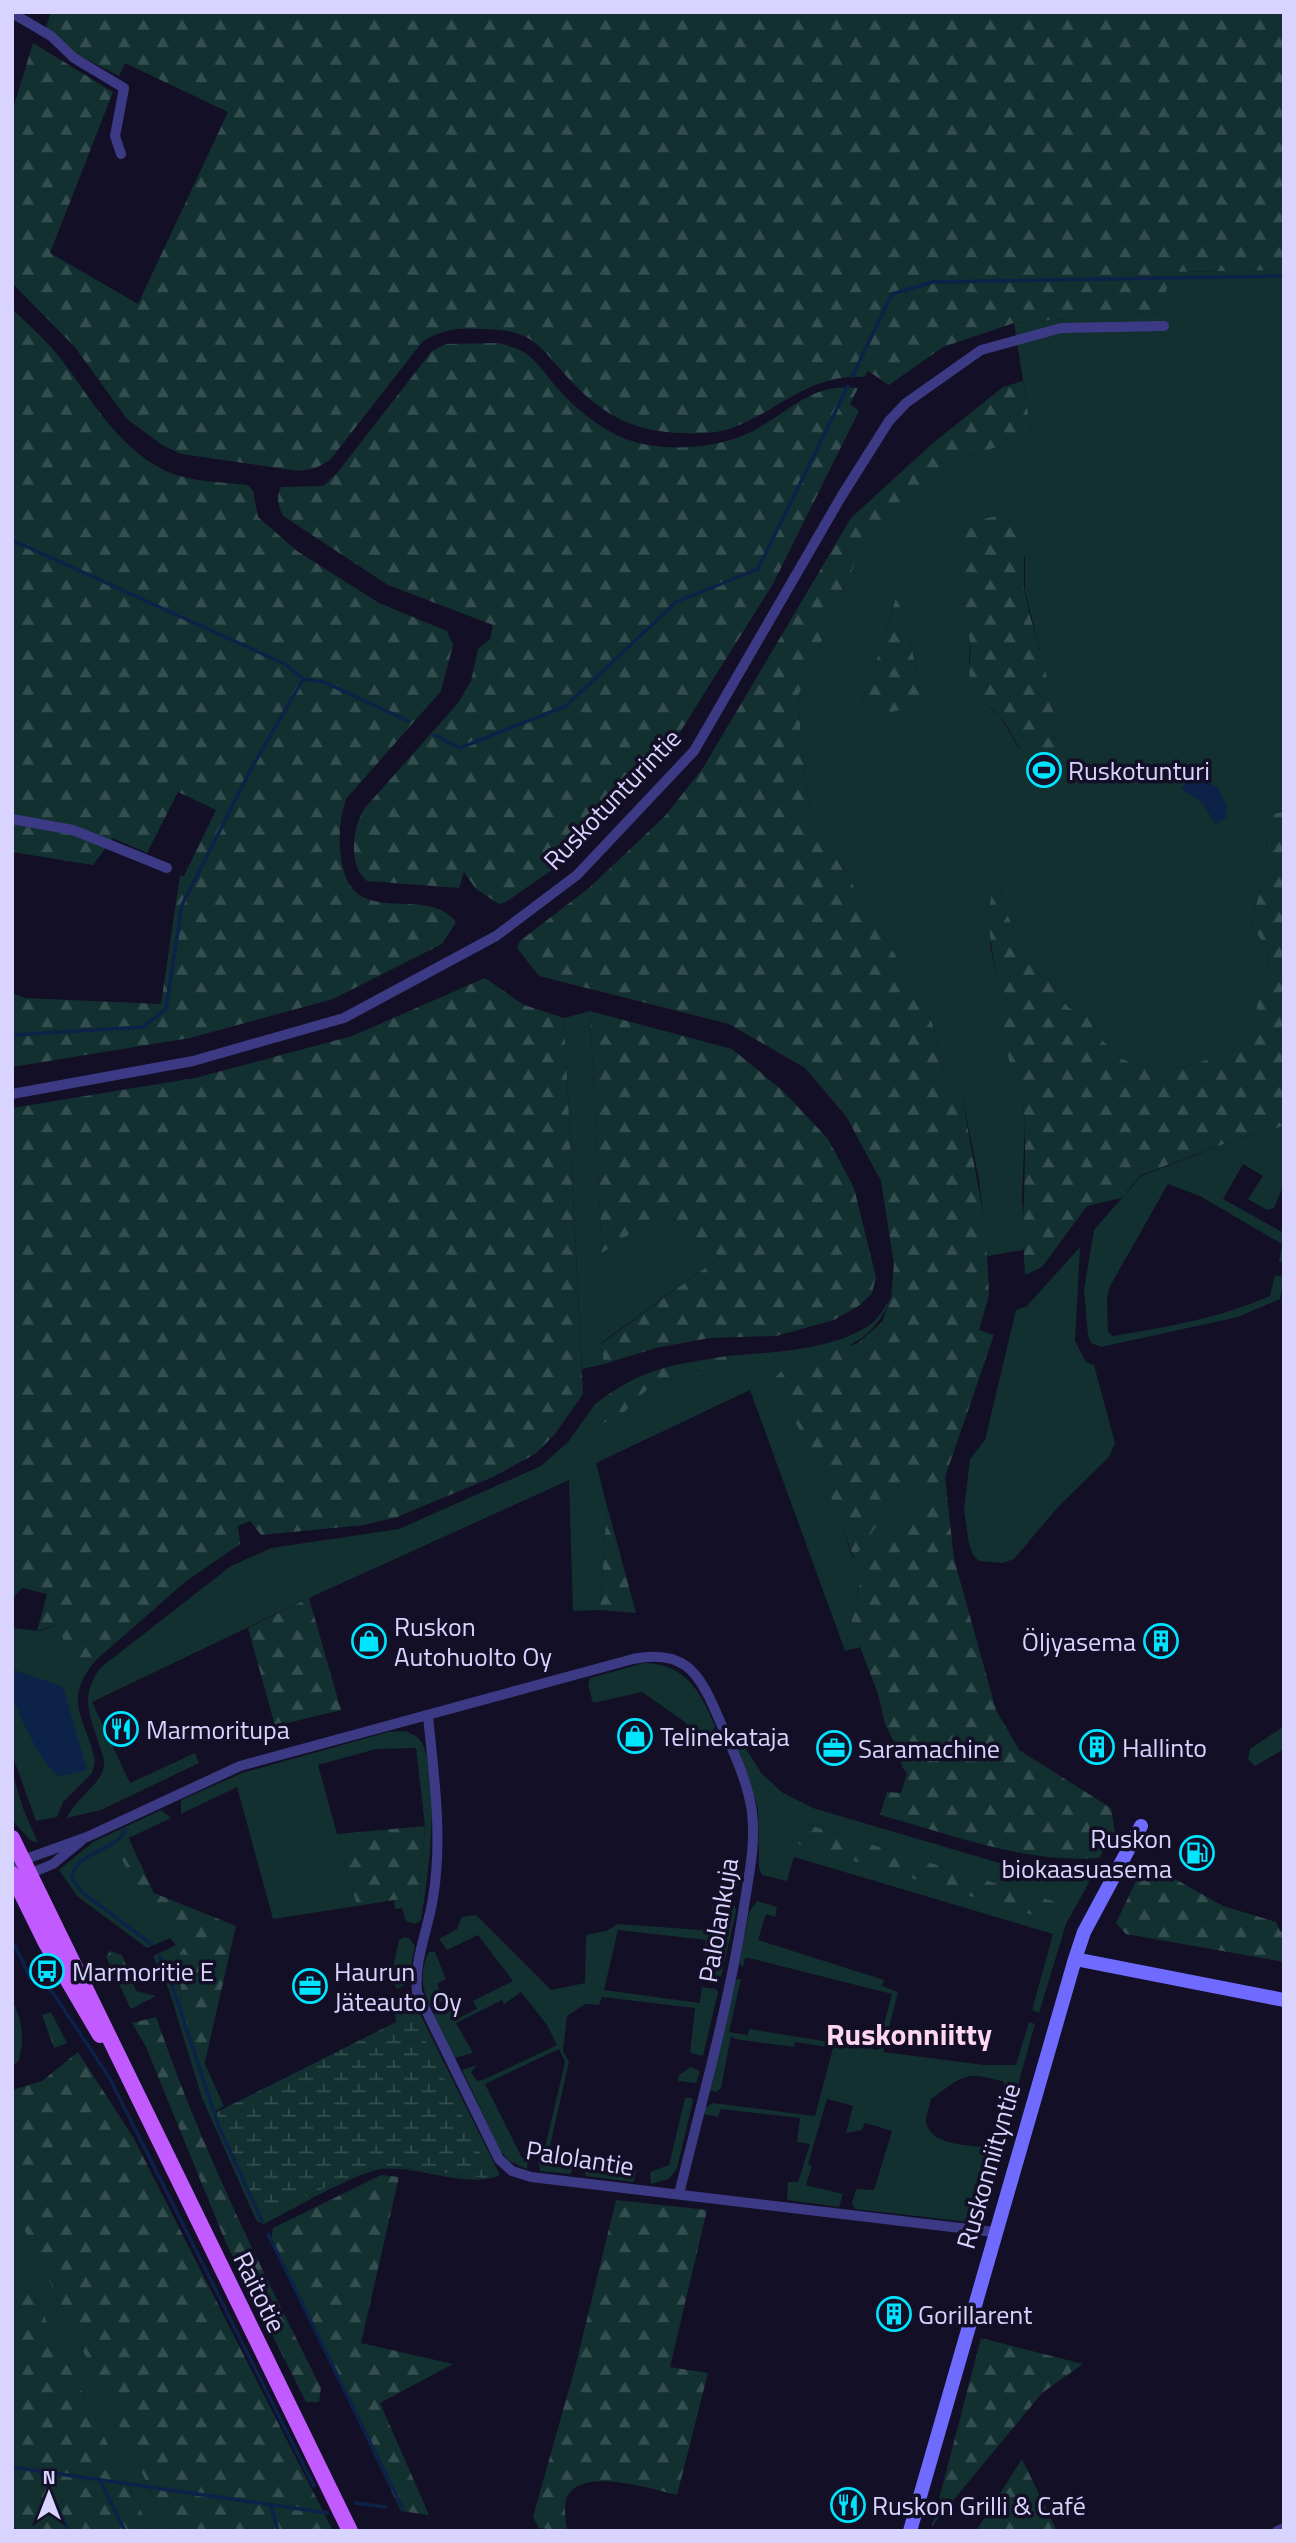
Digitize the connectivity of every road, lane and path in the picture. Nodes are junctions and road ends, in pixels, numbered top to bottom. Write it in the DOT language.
graph roads {
  1 [pos="12,13"];
  2 [pos="121,154"];
  3 [pos="1164,326"];
  4 [pos="12,819"];
  5 [pos="167,868"];
  6 [pos="12,1094"];
  7 [pos="428,1716"];
  8 [pos="1141,1826"];
  9 [pos="87,1837"];
  10 [pos="12,1838"];
  11 [pos="18,1870"];
  12 [pos="1074,1959"];
  13 [pos="1284,2000"];
  14 [pos="679,2194"];
  15 [pos="994,2232"];
  16 [pos="1284,2528"];
  17 [pos="350,2531"];
  18 [pos="910,2531"];
  19 [pos="1277,2531"];
  1 -- 2 [label="street"];
  3 -- 6 [label="street, Ruskotunturintie"];
  4 -- 5 [label="street"];
  7 -- 9 [label="street"];
  7 -- 14 [label="street, Palolantie"];
  7 -- 14 [label="street, Palolankuja"];
  8 -- 12 [label="street, Ruskonniityntie"];
  9 -- 11 [label="street"];
  9 -- 11 [label="street"];
  10 -- 11 [label="main road, Raitotie"];
  11 -- 17 [label="main road, Raitotie"];
  12 -- 13 [label="street"];
  12 -- 15 [label="street, Ruskonniityntie"];
  14 -- 15 [label="street, Palolantie"];
  15 -- 18 [label="street, Ruskonniityntie"];
  16 -- 19 [label="street"];
}
